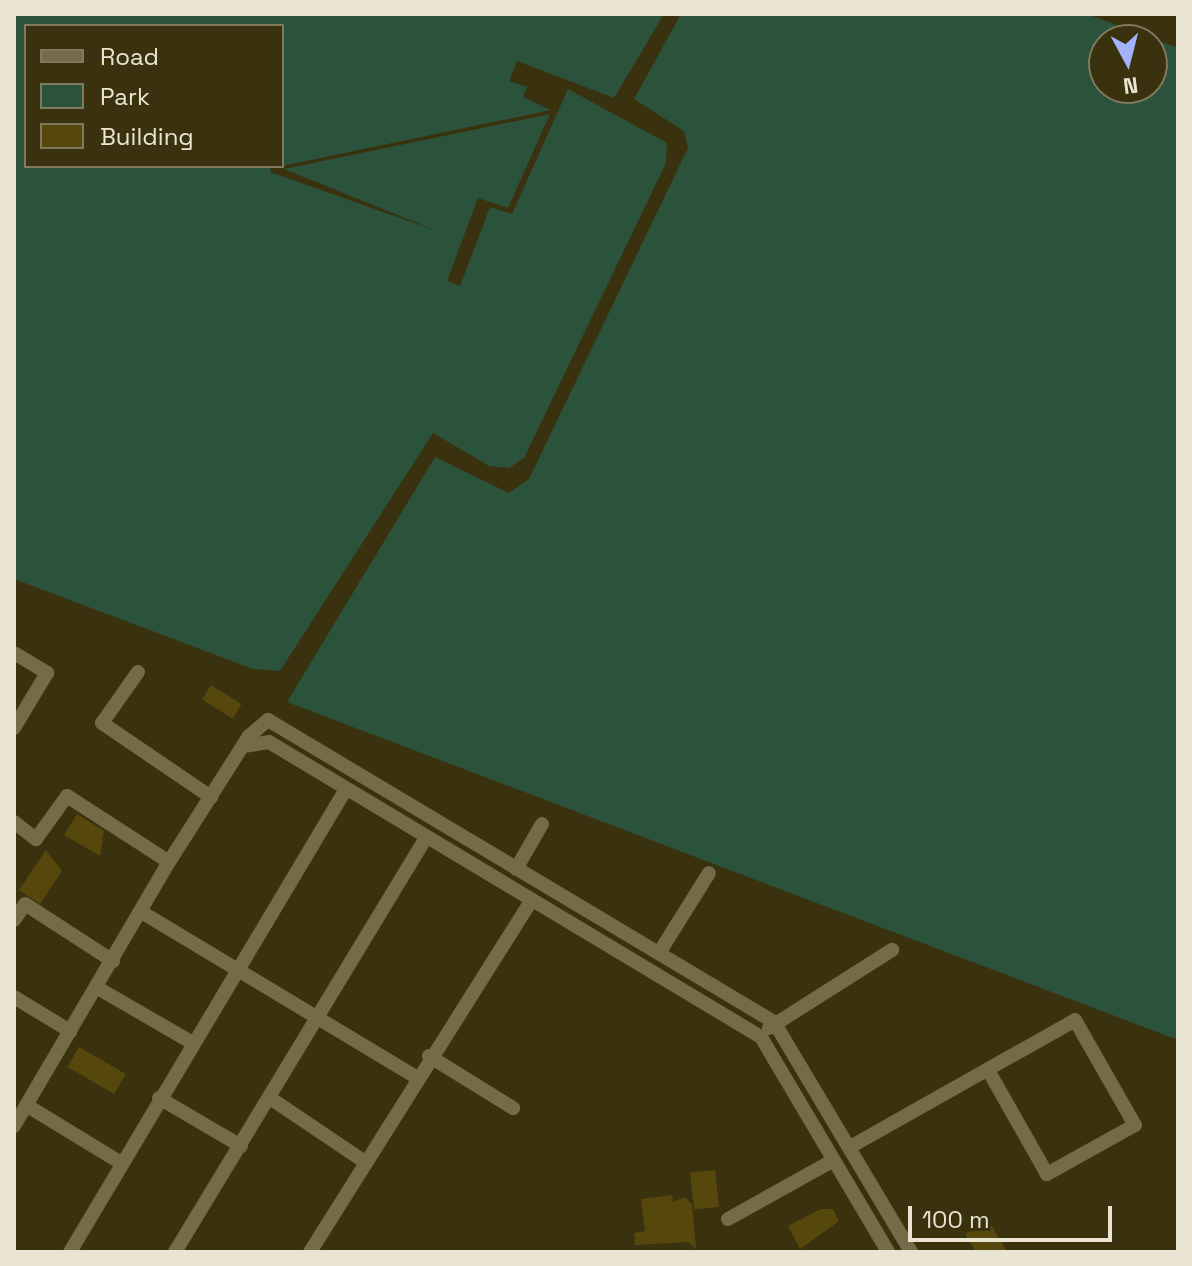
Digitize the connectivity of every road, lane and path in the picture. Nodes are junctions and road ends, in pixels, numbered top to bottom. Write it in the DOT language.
graph roads {
  1 [pos="14,653"];
  2 [pos="138,672"];
  3 [pos="14,728"];
  4 [pos="244,746"];
  5 [pos="346,789"];
  6 [pos="211,797"];
  7 [pos="14,822"];
  8 [pos="542,824"];
  9 [pos="426,838"];
  10 [pos="169,862"];
  11 [pos="522,872"];
  12 [pos="709,873"];
  13 [pos="515,892"];
  14 [pos="529,904"];
  15 [pos="143,913"];
  16 [pos="14,920"];
  17 [pos="892,950"];
  18 [pos="659,953"];
  19 [pos="113,961"];
  20 [pos="234,968"];
  21 [pos="96,987"];
  22 [pos="14,997"];
  23 [pos="319,1019"];
  24 [pos="774,1022"];
  25 [pos="70,1031"];
  26 [pos="761,1037"];
  27 [pos="191,1042"];
  28 [pos="429,1056"];
  29 [pos="988,1070"];
  30 [pos="414,1076"];
  31 [pos="159,1098"];
  32 [pos="270,1098"];
  33 [pos="26,1105"];
  34 [pos="513,1108"];
  35 [pos="14,1126"];
  36 [pos="241,1146"];
  37 [pos="850,1147"];
  38 [pos="834,1160"];
  39 [pos="365,1162"];
  40 [pos="121,1163"];
  41 [pos="728,1219"];
  42 [pos="70,1252"];
  43 [pos="175,1252"];
  44 [pos="310,1252"];
  45 [pos="888,1252"];
  46 [pos="911,1252"];
  1 -- 3 [label="street"];
  2 -- 6 [label="street"];
  4 -- 5 [label="street"];
  4 -- 6 [label="street"];
  4 -- 11 [label="street"];
  5 -- 9 [label="street"];
  5 -- 20 [label="street"];
  6 -- 10 [label="street"];
  7 -- 10 [label="street"];
  8 -- 11 [label="street"];
  9 -- 13 [label="street"];
  9 -- 23 [label="street"];
  10 -- 15 [label="street"];
  11 -- 13 [label="street"];
  11 -- 18 [label="street"];
  12 -- 18 [label="street"];
  13 -- 14 [label="street"];
  14 -- 26 [label="street"];
  14 -- 28 [label="street"];
  15 -- 19 [label="street"];
  15 -- 20 [label="street"];
  16 -- 19 [label="street"];
  17 -- 24 [label="street"];
  18 -- 24 [label="street"];
  19 -- 21 [label="street"];
  20 -- 23 [label="street"];
  20 -- 27 [label="street"];
  21 -- 25 [label="street"];
  21 -- 27 [label="street"];
  22 -- 25 [label="street"];
  23 -- 30 [label="street"];
  23 -- 32 [label="street"];
  24 -- 26 [label="street"];
  24 -- 37 [label="street"];
  25 -- 33 [label="street"];
  26 -- 38 [label="street"];
  27 -- 31 [label="street"];
  28 -- 30 [label="street"];
  28 -- 34 [label="street"];
  29 -- 29 [label="street"];
  29 -- 37 [label="street"];
  30 -- 39 [label="street"];
  31 -- 36 [label="street"];
  31 -- 40 [label="street"];
  32 -- 36 [label="street"];
  32 -- 39 [label="street"];
  33 -- 35 [label="street"];
  33 -- 40 [label="street"];
  36 -- 43 [label="street"];
  37 -- 46 [label="street"];
  38 -- 41 [label="street"];
  38 -- 45 [label="street"];
  39 -- 44 [label="street"];
  40 -- 42 [label="street"];
}
